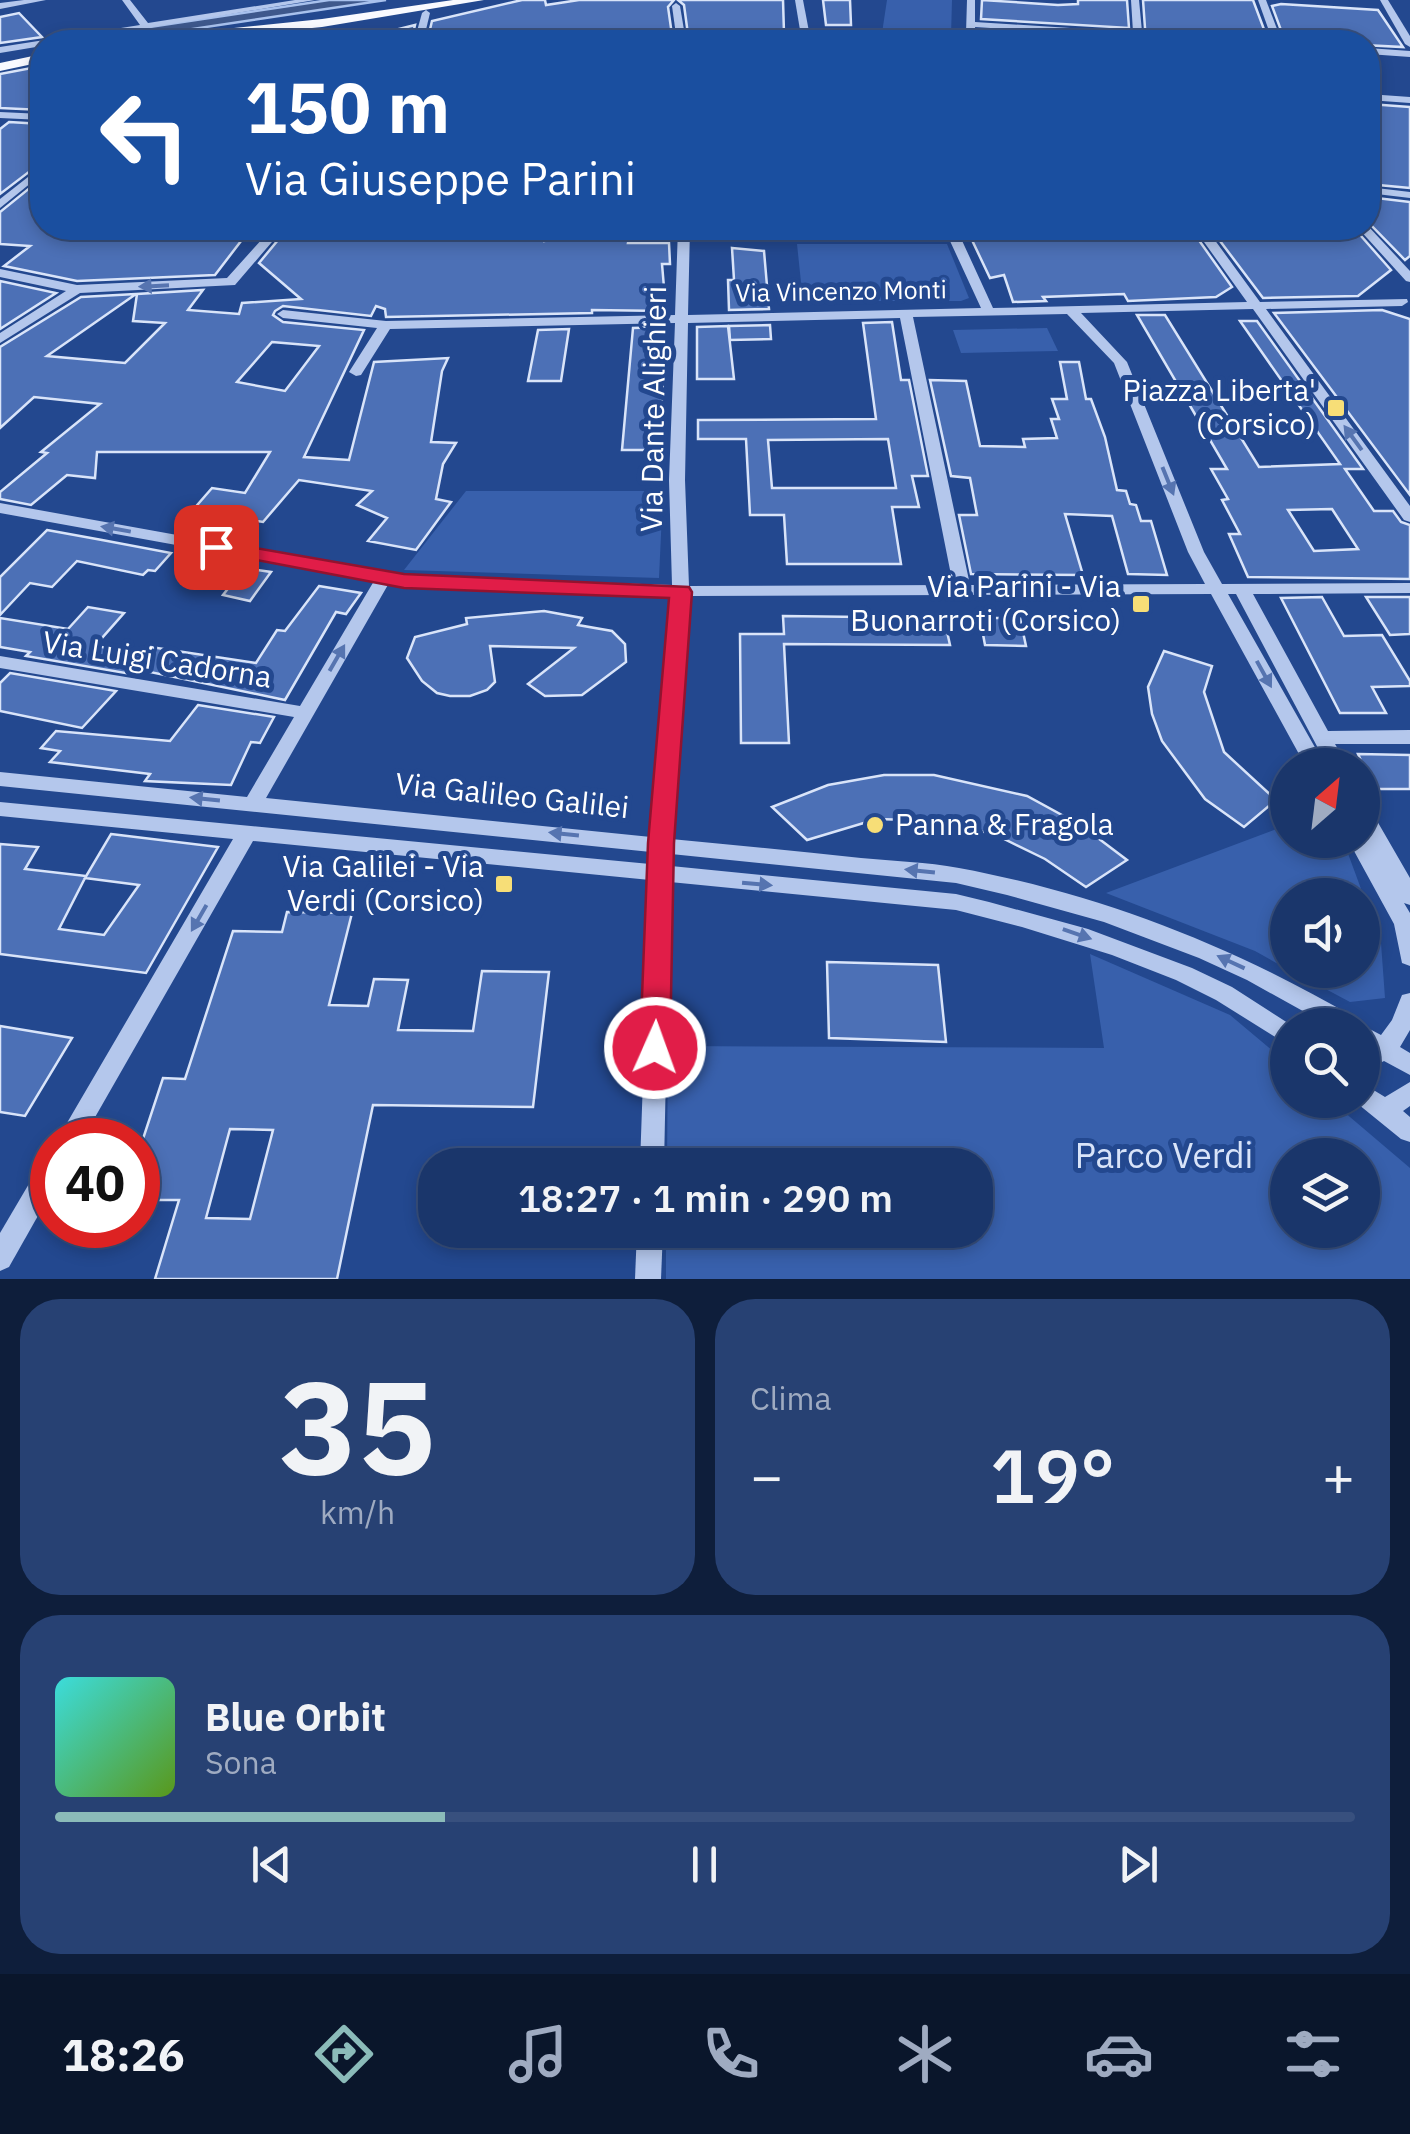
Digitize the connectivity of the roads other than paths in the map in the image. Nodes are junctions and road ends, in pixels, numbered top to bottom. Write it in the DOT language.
graph roads {
  1 [pos="42,0"];
  2 [pos="126,0"];
  3 [pos="311,0"];
  4 [pos="418,0"];
  5 [pos="478,0"];
  6 [pos="493,0"];
  7 [pos="799,0"];
  8 [pos="972,0"];
  9 [pos="1134,0"];
  10 [pos="1262,0"];
  11 [pos="1384,0"];
  12 [pos="278,2"];
  13 [pos="0,6"];
  14 [pos="676,6"];
  15 [pos="426,13"];
  16 [pos="366,18"];
  17 [pos="970,24"];
  18 [pos="144,25"];
  19 [pos="115,30"];
  20 [pos="269,30"];
  21 [pos="421,30"];
  22 [pos="680,30"];
  23 [pos="805,30"];
  24 [pos="971,30"];
  25 [pos="1037,30"];
  26 [pos="1136,30"];
  27 [pos="1273,30"];
  28 [pos="1410,44"];
  29 [pos="30,45"];
  30 [pos="0,50"];
  31 [pos="1380,52"];
  32 [pos="1410,54"];
  33 [pos="30,61"];
  34 [pos="0,67"];
  35 [pos="1380,98"];
  36 [pos="1410,100"];
  37 [pos="0,114"];
  38 [pos="30,116"];
  39 [pos="30,179"];
  40 [pos="0,190"];
  41 [pos="17,190"];
  42 [pos="30,191"];
  43 [pos="1380,191"];
  44 [pos="1410,195"];
  45 [pos="0,204"];
  46 [pos="268,240"];
  47 [pos="684,240"];
  48 [pos="955,240"];
  49 [pos="1209,240"];
  50 [pos="1375,240"];
  51 [pos="0,273"];
  52 [pos="1410,278"];
  53 [pos="1410,286"];
  54 [pos="77,290"];
  55 [pos="1406,305"];
  56 [pos="1257,306"];
  57 [pos="1070,308"];
  58 [pos="988,310"];
  59 [pos="905,312"];
  60 [pos="283,314"];
  61 [pos="683,317"];
  62 [pos="386,325"];
  63 [pos="0,339"];
  64 [pos="356,372"];
  65 [pos="0,508"];
  66 [pos="1410,516"];
  67 [pos="384,578"];
  68 [pos="962,588"];
  69 [pos="1216,588"];
  70 [pos="1241,588"];
  71 [pos="1410,588"];
  72 [pos="681,592"];
  73 [pos="0,662"];
  74 [pos="305,713"];
  75 [pos="1322,738"];
  76 [pos="1410,738"];
  77 [pos="1306,748"];
  78 [pos="1327,748"];
  79 [pos="0,779"];
  80 [pos="253,804"];
  81 [pos="0,809"];
  82 [pos="247,833"];
  83 [pos="661,843"];
  84 [pos="1380,844"];
  85 [pos="1368,858"];
  86 [pos="660,874"];
  87 [pos="1410,897"];
  88 [pos="1410,956"];
  89 [pos="1410,1002"];
  90 [pos="1321,1008"];
  91 [pos="1270,1023"];
  92 [pos="1380,1046"];
  93 [pos="1386,1050"];
  94 [pos="1380,1053"];
  95 [pos="1410,1065"];
  96 [pos="1410,1092"];
  97 [pos="1380,1108"];
  98 [pos="1385,1112"];
  99 [pos="82,1118"];
  100 [pos="1410,1132"];
  101 [pos="652,1148"];
  102 [pos="30,1206"];
  103 [pos="649,1248"];
  104 [pos="0,1258"];
  105 [pos="648,1279"];
  1 -- 13 [label="street"];
  2 -- 18 [label="street"];
  3 -- 12 [label="street"];
  4 -- 16 [label="main road"];
  5 -- 16 [label="main road"];
  6 -- 15 [label="main road"];
  7 -- 23 [label="street"];
  8 -- 17 [label="street"];
  9 -- 26 [label="street"];
  10 -- 27 [label="street"];
  11 -- 28 [label="street"];
  12 -- 18 [label="street"];
  14 -- 22 [label="street"];
  15 -- 16 [label="main road"];
  15 -- 21 [label="street"];
  16 -- 20 [label="main road"];
  17 -- 24 [label="street"];
  17 -- 25 [label="street"];
  18 -- 19 [label="street"];
  29 -- 30 [label="street"];
  31 -- 32 [label="street"];
  33 -- 34 [label="main road"];
  35 -- 36 [label="street"];
  37 -- 38 [label="street"];
  39 -- 41 [label="street"];
  40 -- 41 [label="street"];
  41 -- 42 [label="street"];
  41 -- 45 [label="street"];
  43 -- 44 [label="street"];
  46 -- 54 [label="street, one-way"];
  47 -- 61 [label="street, Via Dante Alighieri"];
  48 -- 58 [label="street"];
  49 -- 56 [label="street"];
  50 -- 52 [label="street"];
  51 -- 54 [label="street"];
  53 -- 55 [label="street"];
  54 -- 63 [label="street"];
  55 -- 56 [label="street, Via Vincenzo Monti"];
  56 -- 57 [label="street, Via Vincenzo Monti"];
  66 -- 56 [label="street, one-way"];
  57 -- 58 [label="street, Via Vincenzo Monti"];
  57 -- 69 [label="street, one-way"];
  58 -- 59 [label="street, Via Vincenzo Monti"];
  59 -- 61 [label="street, Via Vincenzo Monti"];
  59 -- 68 [label="street"];
  60 -- 62 [label="street, Via Vincenzo Monti"];
  61 -- 62 [label="street, Via Vincenzo Monti"];
  61 -- 72 [label="street, Via Dante Alighieri"];
  62 -- 64 [label="street"];
  67 -- 65 [label="street, one-way"];
  67 -- 72 [label="street"];
  74 -- 67 [label="street, one-way"];
  68 -- 69 [label="street"];
  68 -- 72 [label="street"];
  69 -- 70 [label="street"];
  69 -- 77 [label="street, one-way"];
  70 -- 71 [label="street"];
  70 -- 75 [label="street"];
  72 -- 83 [label="street, Via Dante Alighieri"];
  73 -- 74 [label="street, Via Luigi Cadorna"];
  74 -- 80 [label="street"];
  75 -- 76 [label="street"];
  75 -- 78 [label="street"];
  80 -- 79 [label="street, Via Galileo Galilei, one-way"];
  83 -- 80 [label="street, Via Galileo Galilei, one-way"];
  81 -- 82 [label="street, Via Galileo Galilei"];
  82 -- 86 [label="street, Via Galileo Galilei"];
  82 -- 99 [label="street, one-way"];
  83 -- 86 [label="street, Via Dante Alighieri"];
  90 -- 83 [label="street, Via Galileo Galilei, one-way"];
  84 -- 87 [label="street"];
  85 -- 88 [label="street"];
  86 -- 91 [label="street, Via Galileo Galilei, one-way"];
  86 -- 101 [label="street, Via Dante Alighieri"];
  89 -- 93 [label="street"];
  92 -- 93 [label="street"];
  93 -- 94 [label="street"];
  93 -- 95 [label="street"];
  96 -- 98 [label="street"];
  97 -- 98 [label="street"];
  98 -- 100 [label="street"];
  102 -- 104 [label="street"];
  103 -- 105 [label="street"];
}
